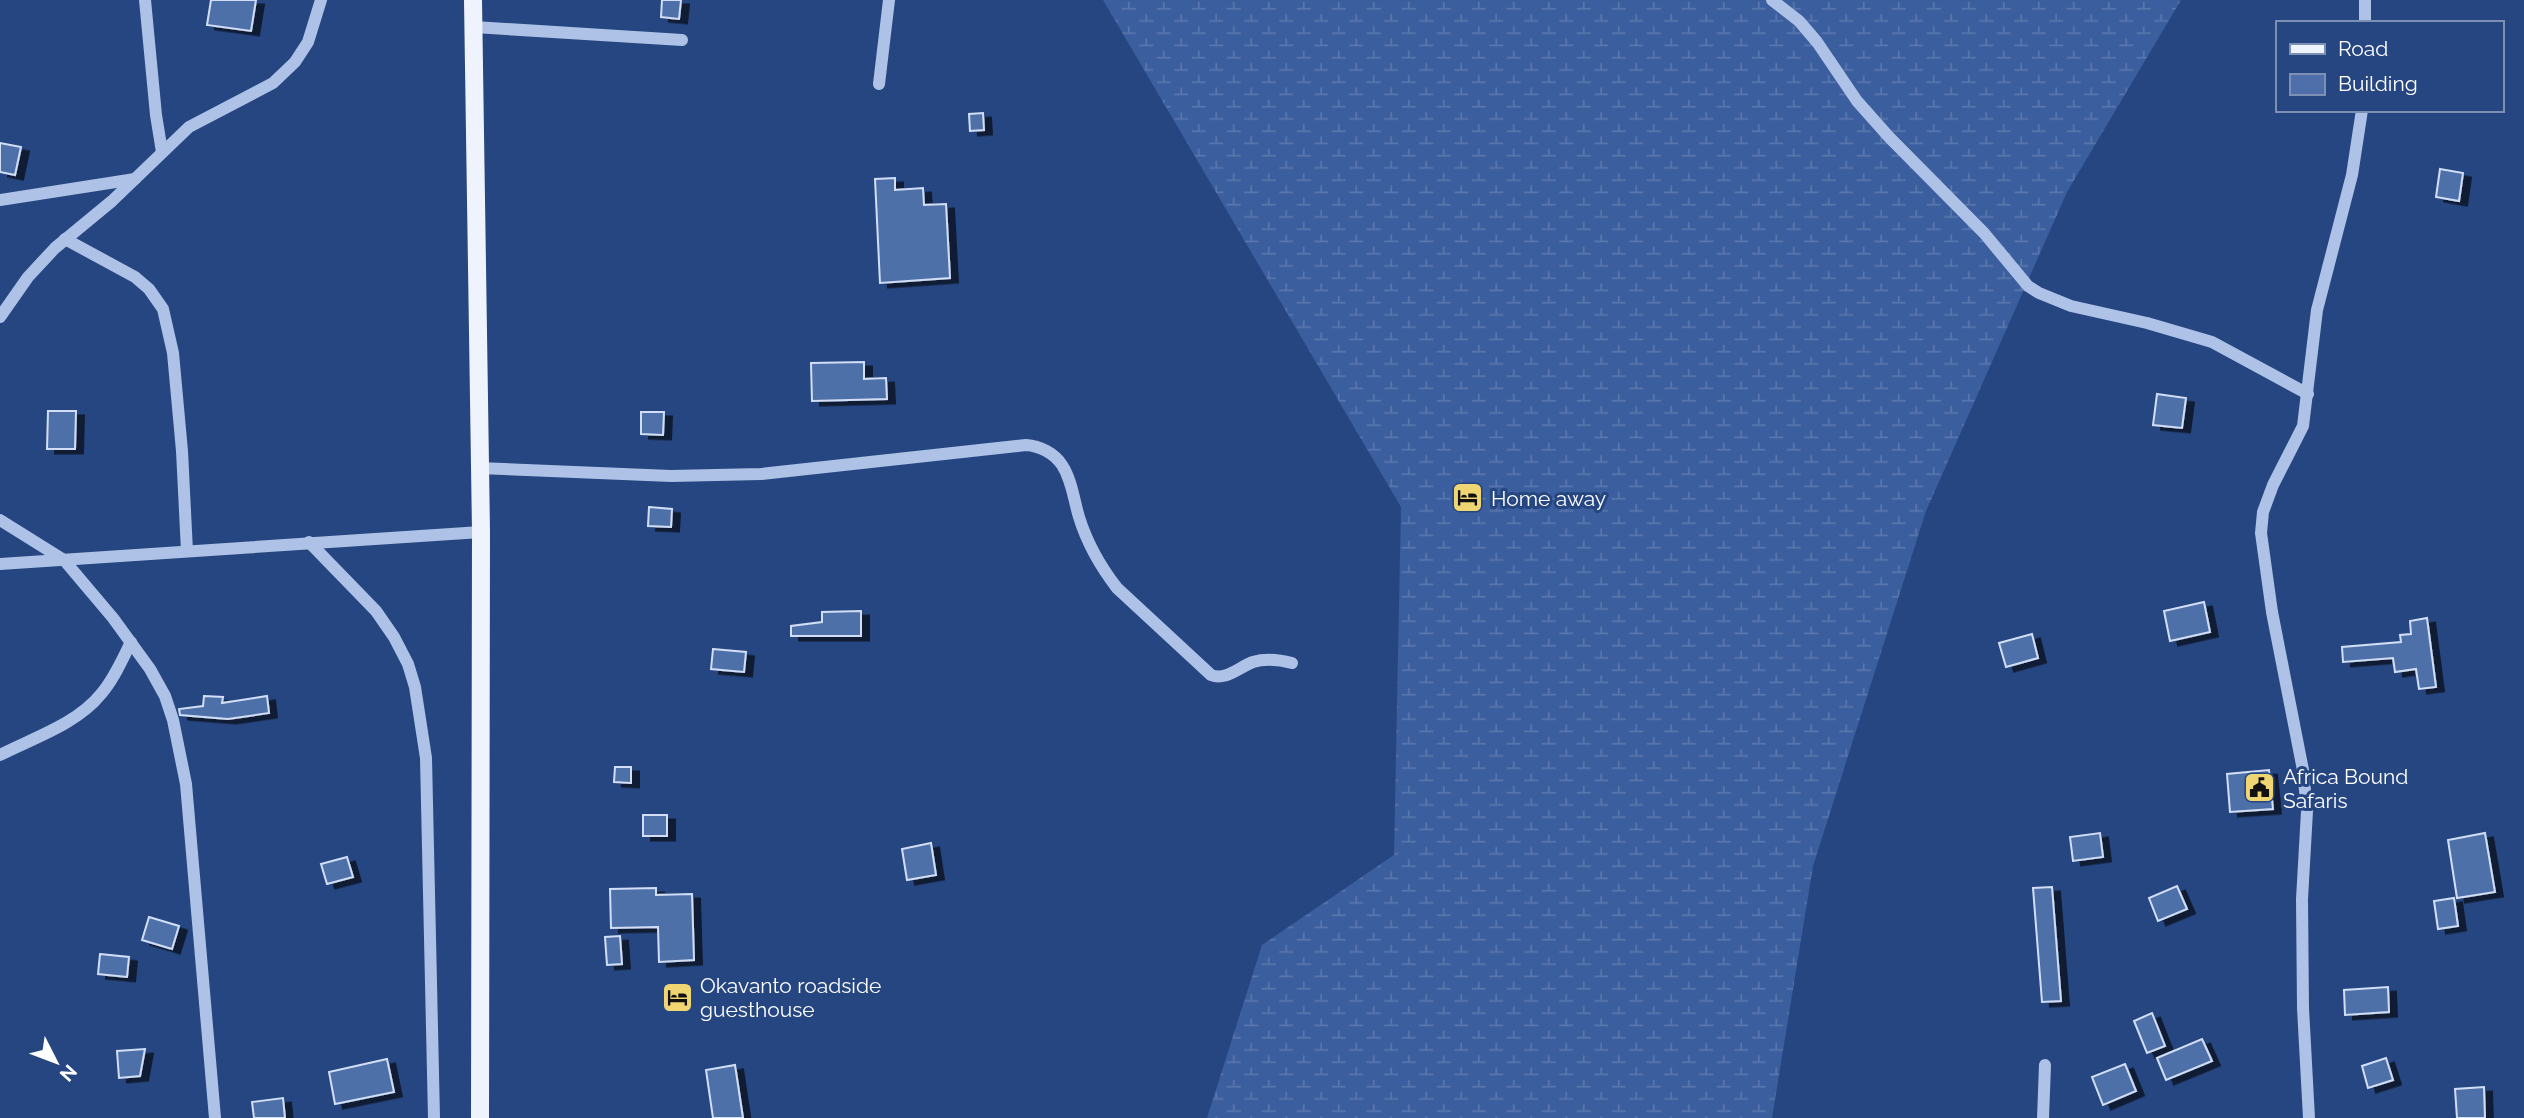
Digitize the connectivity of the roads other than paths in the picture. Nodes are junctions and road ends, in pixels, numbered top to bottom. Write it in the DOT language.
graph roads {
  1 [pos="145,0"];
  2 [pos="321,0"];
  3 [pos="474,0"];
  4 [pos="889,0"];
  5 [pos="1772,0"];
  6 [pos="2365,0"];
  7 [pos="2365,21"];
  8 [pos="474,27"];
  9 [pos="682,40"];
  10 [pos="879,84"];
  11 [pos="2362,112"];
  12 [pos="162,152"];
  13 [pos="136,179"];
  14 [pos="0,200"];
  15 [pos="65,239"];
  16 [pos="0,317"];
  17 [pos="2308,394"];
  18 [pos="479,468"];
  19 [pos="0,520"];
  20 [pos="481,532"];
  21 [pos="309,542"];
  22 [pos="187,551"];
  23 [pos="64,560"];
  24 [pos="0,564"];
  25 [pos="131,642"];
  26 [pos="1292,663"];
  27 [pos="0,755"];
  28 [pos="2045,1065"];
  29 [pos="215,1118"];
  30 [pos="434,1118"];
  31 [pos="480,1118"];
  32 [pos="2043,1118"];
  33 [pos="2309,1118"];
  1 -- 12 [label="street"];
  2 -- 12 [label="street"];
  3 -- 8 [label="main road"];
  4 -- 10 [label="street"];
  5 -- 17 [label="street"];
  6 -- 7 [label="street"];
  8 -- 9 [label="street"];
  8 -- 18 [label="main road"];
  11 -- 17 [label="street"];
  12 -- 13 [label="street"];
  13 -- 14 [label="street"];
  13 -- 15 [label="street"];
  15 -- 16 [label="street"];
  15 -- 22 [label="street"];
  17 -- 33 [label="street"];
  18 -- 20 [label="main road"];
  18 -- 26 [label="street"];
  19 -- 23 [label="street"];
  20 -- 21 [label="street"];
  20 -- 31 [label="main road"];
  21 -- 22 [label="street"];
  21 -- 30 [label="street"];
  22 -- 23 [label="street"];
  23 -- 24 [label="street"];
  23 -- 25 [label="street"];
  25 -- 27 [label="street"];
  25 -- 29 [label="street"];
  28 -- 32 [label="street"];
}
